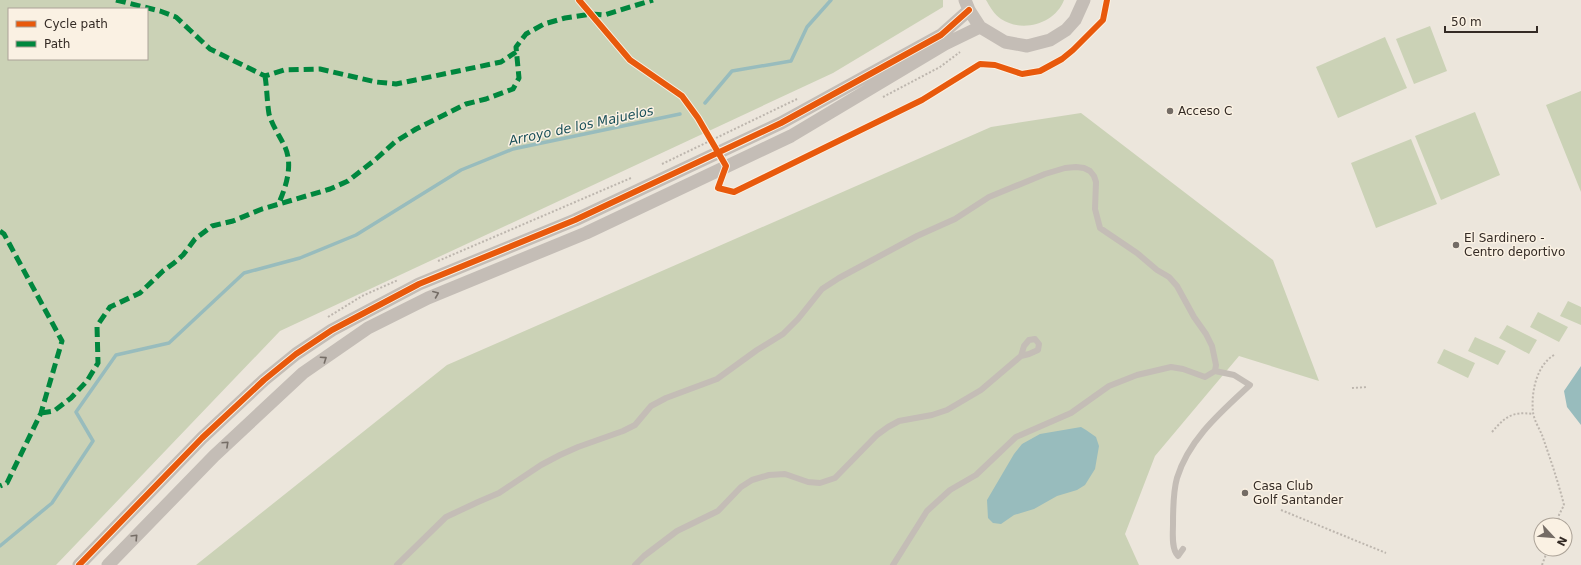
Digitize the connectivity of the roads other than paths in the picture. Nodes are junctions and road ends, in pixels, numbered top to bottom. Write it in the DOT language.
graph roads {
  1 [pos="1084,0"];
  2 [pos="967,5"];
  3 [pos="980,27"];
  4 [pos="1021,356"];
  5 [pos="1215,371"];
  6 [pos="1183,549"];
  7 [pos="79,565"];
  8 [pos="108,565"];
  9 [pos="398,565"];
  10 [pos="635,565"];
  11 [pos="893,565"];
  1 -- 3 [label="street"];
  2 -- 3 [label="street"];
  2 -- 7 [label="street"];
  8 -- 3 [label="street, one-way"];
  4 -- 10 [label="lane"];
  5 -- 6 [label="lane"];
  5 -- 9 [label="lane"];
  5 -- 11 [label="lane"];
}
